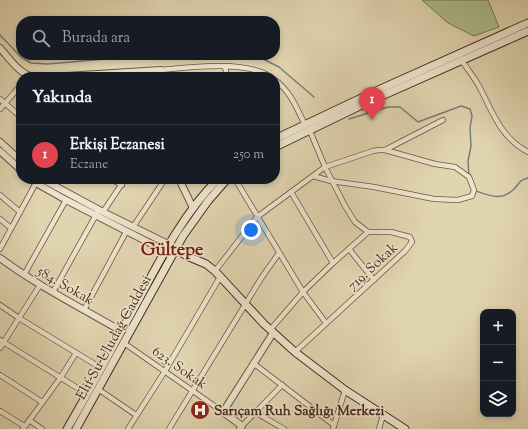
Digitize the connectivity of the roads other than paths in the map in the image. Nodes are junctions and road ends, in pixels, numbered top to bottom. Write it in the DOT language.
graph roads {
  1 [pos="528,23"];
  2 [pos="528,31"];
  3 [pos="0,48"];
  4 [pos="460,58"];
  5 [pos="225,66"];
  6 [pos="161,70"];
  7 [pos="24,72"];
  8 [pos="148,72"];
  9 [pos="226,72"];
  10 [pos="260,72"];
  11 [pos="280,84"];
  12 [pos="16,91"];
  13 [pos="0,99"];
  14 [pos="5,104"];
  15 [pos="0,109"];
  16 [pos="16,113"];
  17 [pos="443,120"];
  18 [pos="305,125"];
  19 [pos="310,131"];
  20 [pos="280,137"];
  21 [pos="0,142"];
  22 [pos="280,145"];
  23 [pos="385,150"];
  24 [pos="0,151"];
  25 [pos="528,152"];
  26 [pos="16,156"];
  27 [pos="16,165"];
  28 [pos="325,167"];
  29 [pos="313,176"];
  30 [pos="331,181"];
  31 [pos="33,184"];
  32 [pos="41,184"];
  33 [pos="51,184"];
  34 [pos="162,184"];
  35 [pos="181,184"];
  36 [pos="214,184"];
  37 [pos="222,184"];
  38 [pos="238,184"];
  39 [pos="122,185"];
  40 [pos="291,192"];
  41 [pos="0,195"];
  42 [pos="66,200"];
  43 [pos="193,208"];
  44 [pos="101,211"];
  45 [pos="20,212"];
  46 [pos="95,215"];
  47 [pos="257,217"];
  48 [pos="0,219"];
  49 [pos="134,227"];
  50 [pos="11,228"];
  51 [pos="126,232"];
  52 [pos="368,232"];
  53 [pos="166,248"];
  54 [pos="0,249"];
  55 [pos="349,249"];
  56 [pos="174,252"];
  57 [pos="279,253"];
  58 [pos="0,258"];
  59 [pos="333,263"];
  60 [pos="217,274"];
  61 [pos="24,275"];
  62 [pos="374,280"];
  63 [pos="40,285"];
  64 [pos="53,292"];
  65 [pos="303,292"];
  66 [pos="0,305"];
  67 [pos="245,305"];
  68 [pos="84,310"];
  69 [pos="19,318"];
  70 [pos="326,323"];
  71 [pos="121,331"];
  72 [pos="271,331"];
  73 [pos="2,341"];
  74 [pos="124,343"];
  75 [pos="0,348"];
  76 [pos="295,352"];
  77 [pos="76,354"];
  78 [pos="253,363"];
  79 [pos="101,368"];
  80 [pos="165,371"];
  81 [pos="0,375"];
  82 [pos="61,377"];
  83 [pos="282,385"];
  84 [pos="98,390"];
  85 [pos="345,390"];
  86 [pos="193,391"];
  87 [pos="87,394"];
  88 [pos="42,402"];
  89 [pos="0,411"];
  90 [pos="223,412"];
  91 [pos="255,412"];
  92 [pos="136,415"];
  93 [pos="383,415"];
  94 [pos="29,420"];
  95 [pos="241,427"];
  96 [pos="333,427"];
  97 [pos="398,427"];
  98 [pos="23,428"];
  99 [pos="42,429"];
  100 [pos="67,429"];
  101 [pos="76,429"];
  102 [pos="128,429"];
  103 [pos="169,429"];
  104 [pos="284,429"];
  105 [pos="379,429"];
  106 [pos="405,429"];
  1 -- 4 [label="main road"];
  2 -- 4 [label="main road"];
  3 -- 7 [label="street"];
  4 -- 18 [label="main road"];
  4 -- 19 [label="main road"];
  4 -- 25 [label="street"];
  5 -- 6 [label="street"];
  5 -- 9 [label="street"];
  5 -- 10 [label="street"];
  6 -- 8 [label="street"];
  11 -- 18 [label="street"];
  12 -- 14 [label="street"];
  13 -- 14 [label="street"];
  14 -- 15 [label="street"];
  14 -- 16 [label="street"];
  17 -- 23 [label="street"];
  18 -- 20 [label="main road"];
  19 -- 22 [label="main road"];
  19 -- 28 [label="street, 719. Sokak"];
  21 -- 26 [label="street"];
  23 -- 28 [label="street"];
  23 -- 30 [label="street"];
  24 -- 27 [label="street"];
  28 -- 29 [label="street"];
  28 -- 30 [label="street, 719. Sokak"];
  29 -- 30 [label="street"];
  29 -- 40 [label="street"];
  30 -- 52 [label="street, 719. Sokak"];
  31 -- 45 [label="street"];
  32 -- 42 [label="street"];
  33 -- 44 [label="street"];
  34 -- 49 [label="street"];
  35 -- 43 [label="street"];
  36 -- 43 [label="main road, Elif Su Uludağ Caddesi"];
  37 -- 56 [label="main road, Elif Su Uludağ Caddesi"];
  38 -- 47 [label="street"];
  39 -- 44 [label="street"];
  40 -- 47 [label="street"];
  40 -- 59 [label="street"];
  41 -- 45 [label="street"];
  42 -- 46 [label="street"];
  42 -- 61 [label="street"];
  43 -- 53 [label="main road, Elif Su Uludağ Caddesi"];
  44 -- 46 [label="street"];
  44 -- 49 [label="street"];
  45 -- 50 [label="street"];
  46 -- 51 [label="street"];
  46 -- 64 [label="street"];
  47 -- 57 [label="street"];
  47 -- 60 [label="street"];
  48 -- 50 [label="street"];
  49 -- 53 [label="street"];
  50 -- 54 [label="street"];
  51 -- 53 [label="street"];
  51 -- 68 [label="street"];
  52 -- 55 [label="street"];
  52 -- 62 [label="street, 719. Sokak"];
  53 -- 56 [label="street"];
  53 -- 71 [label="main road, Elif Su Uludağ Caddesi"];
  55 -- 59 [label="street"];
  55 -- 62 [label="street"];
  56 -- 60 [label="main road"];
  56 -- 74 [label="main road, Elif Su Uludağ Caddesi"];
  57 -- 65 [label="street"];
  57 -- 67 [label="street"];
  58 -- 61 [label="street, 584. Sokak"];
  59 -- 65 [label="street"];
  60 -- 67 [label="main road"];
  60 -- 80 [label="street"];
  61 -- 63 [label="street, 584. Sokak"];
  62 -- 70 [label="street, 719. Sokak"];
  63 -- 64 [label="street, 584. Sokak"];
  63 -- 69 [label="street"];
  64 -- 68 [label="street, 584. Sokak"];
  65 -- 70 [label="street"];
  65 -- 72 [label="street"];
  66 -- 69 [label="street"];
  67 -- 72 [label="main road"];
  67 -- 86 [label="street"];
  68 -- 71 [label="street, 584. Sokak"];
  69 -- 73 [label="street"];
  69 -- 77 [label="street"];
  70 -- 76 [label="street, 719. Sokak"];
  71 -- 79 [label="main road, Elif Su Uludağ Caddesi"];
  72 -- 76 [label="main road"];
  72 -- 78 [label="street"];
  73 -- 75 [label="street"];
  73 -- 82 [label="street"];
  74 -- 80 [label="street, 623. Sokak"];
  74 -- 84 [label="main road, Elif Su Uludağ Caddesi"];
  76 -- 85 [label="main road"];
  77 -- 79 [label="street"];
  77 -- 82 [label="street"];
  78 -- 83 [label="street"];
  78 -- 90 [label="street"];
  79 -- 87 [label="main road, Elif Su Uludağ Caddesi"];
  80 -- 86 [label="street, 623. Sokak"];
  80 -- 92 [label="street"];
  81 -- 88 [label="street"];
  82 -- 87 [label="street"];
  82 -- 88 [label="street"];
  83 -- 91 [label="street"];
  83 -- 96 [label="street"];
  84 -- 92 [label="street"];
  84 -- 101 [label="main road, Elif Su Uludağ Caddesi"];
  85 -- 93 [label="main road"];
  85 -- 96 [label="street"];
  86 -- 90 [label="street, 623. Sokak"];
  86 -- 103 [label="street"];
  87 -- 100 [label="main road, Elif Su Uludağ Caddesi"];
  88 -- 94 [label="street"];
  89 -- 98 [label="street"];
  90 -- 95 [label="street, 623. Sokak"];
  91 -- 95 [label="street"];
  91 -- 104 [label="street"];
  92 -- 102 [label="street"];
  93 -- 97 [label="main road"];
  93 -- 105 [label="street"];
  94 -- 98 [label="street"];
  94 -- 99 [label="street"];
  97 -- 106 [label="main road"];
}
